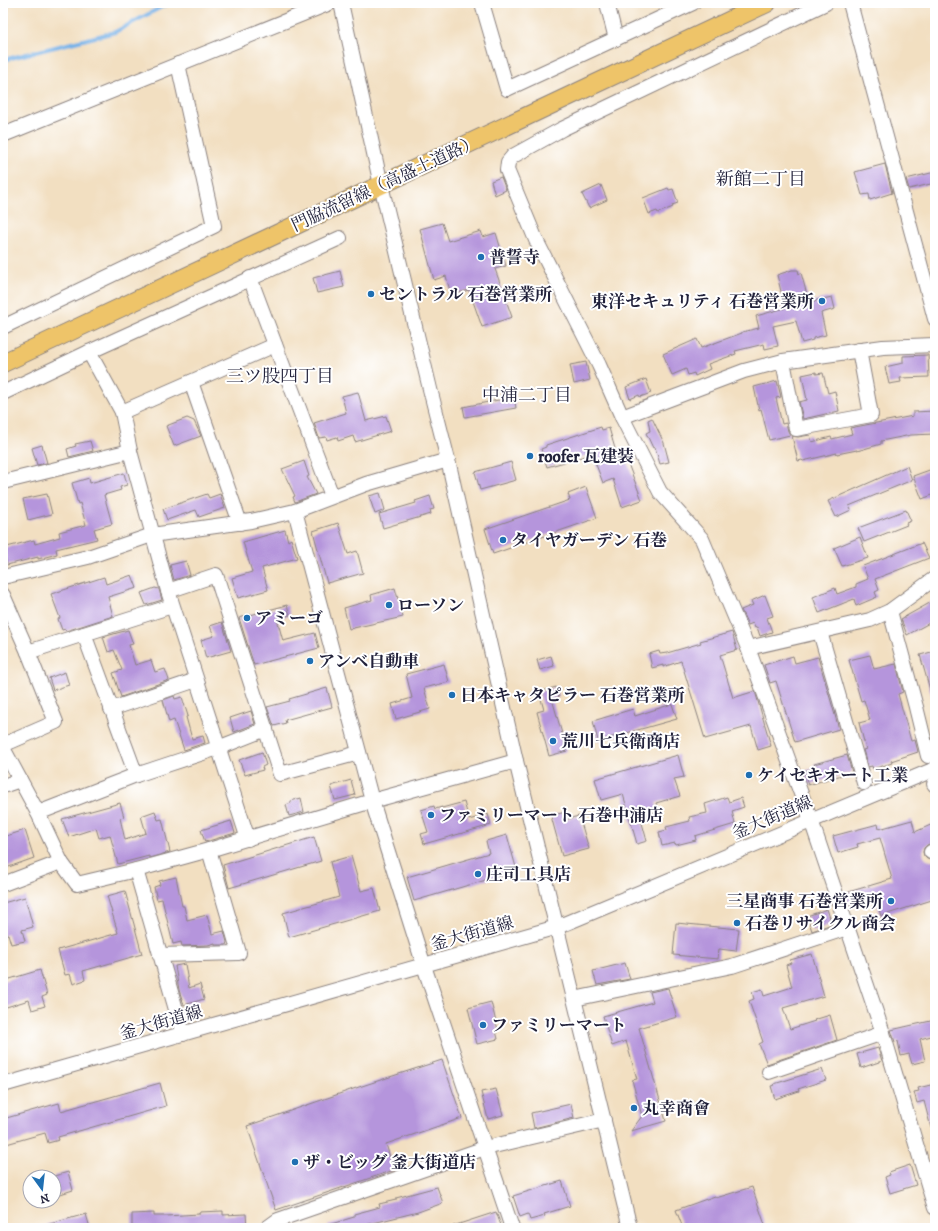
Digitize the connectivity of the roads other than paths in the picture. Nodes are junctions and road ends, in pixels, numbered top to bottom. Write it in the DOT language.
graph roads {
  1 [pos="330,3"];
  2 [pos="341,3"];
  3 [pos="482,3"];
  4 [pos="606,3"];
  5 [pos="693,3"];
  6 [pos="767,3"];
  7 [pos="826,3"];
  8 [pos="850,3"];
  9 [pos="616,39"];
  10 [pos="178,64"];
  11 [pos="3,135"];
  12 [pos="381,184"];
  13 [pos="340,238"];
  14 [pos="250,278"];
  15 [pos="935,319"];
  16 [pos="3,327"];
  17 [pos="275,345"];
  18 [pos="935,345"];
  19 [pos="859,350"];
  20 [pos="89,352"];
  21 [pos="783,361"];
  22 [pos="3,363"];
  23 [pos="191,382"];
  24 [pos="3,393"];
  25 [pos="122,412"];
  26 [pos="622,417"];
  27 [pos="130,451"];
  28 [pos="448,460"];
  29 [pos="3,482"];
  30 [pos="332,496"];
  31 [pos="295,511"];
  32 [pos="240,523"];
  33 [pos="152,535"];
  34 [pos="3,577"];
  35 [pos="935,578"];
  36 [pos="168,591"];
  37 [pos="3,595"];
  38 [pos="172,606"];
  39 [pos="890,611"];
  40 [pos="820,632"];
  41 [pos="84,634"];
  42 [pos="748,648"];
  43 [pos="28,652"];
  44 [pos="196,680"];
  45 [pos="111,709"];
  46 [pos="266,730"];
  47 [pos="3,746"];
  48 [pos="218,748"];
  49 [pos="360,753"];
  50 [pos="928,756"];
  51 [pos="516,761"];
  52 [pos="935,769"];
  53 [pos="136,775"];
  54 [pos="20,780"];
  55 [pos="864,783"];
  56 [pos="3,786"];
  57 [pos="372,801"];
  58 [pos="38,813"];
  59 [pos="811,820"];
  60 [pos="248,839"];
  61 [pos="209,850"];
  62 [pos="61,862"];
  63 [pos="136,870"];
  64 [pos="3,884"];
  65 [pos="557,927"];
  66 [pos="847,928"];
  67 [pos="160,955"];
  68 [pos="424,966"];
  69 [pos="574,998"];
  70 [pos="183,1034"];
  71 [pos="883,1034"];
  72 [pos="769,1072"];
  73 [pos="3,1085"];
  74 [pos="604,1120"];
  75 [pos="485,1148"];
  76 [pos="935,1208"];
  77 [pos="267,1228"];
  78 [pos="512,1228"];
  79 [pos="630,1228"];
  1 -- 10 [label="street"];
  2 -- 12 [label="street"];
  3 -- 9 [label="street"];
  4 -- 9 [label="street"];
  5 -- 9 [label="street"];
  6 -- 12 [label="main road, 門脇流留線（高盛土道路）"];
  7 -- 26 [label="street"];
  8 -- 15 [label="street"];
  10 -- 11 [label="street"];
  10 -- 16 [label="street"];
  12 -- 22 [label="main road, 門脇流留線（高盛土道路）"];
  12 -- 28 [label="street"];
  13 -- 14 [label="street"];
  14 -- 17 [label="street"];
  14 -- 20 [label="street"];
  17 -- 23 [label="street"];
  17 -- 30 [label="street"];
  18 -- 19 [label="street"];
  19 -- 21 [label="street"];
  19 -- 21 [label="street"];
  20 -- 24 [label="street"];
  20 -- 25 [label="street"];
  21 -- 26 [label="street"];
  23 -- 25 [label="street"];
  23 -- 32 [label="street"];
  25 -- 27 [label="street"];
  26 -- 42 [label="street"];
  27 -- 29 [label="street"];
  27 -- 33 [label="street"];
  28 -- 30 [label="street"];
  28 -- 51 [label="street"];
  30 -- 31 [label="street"];
  31 -- 32 [label="street"];
  31 -- 49 [label="street"];
  32 -- 33 [label="street"];
  33 -- 34 [label="street"];
  33 -- 36 [label="street"];
  35 -- 39 [label="street"];
  36 -- 38 [label="street"];
  36 -- 46 [label="street"];
  37 -- 43 [label="street"];
  38 -- 41 [label="street"];
  38 -- 44 [label="street"];
  39 -- 40 [label="street"];
  39 -- 50 [label="street"];
  40 -- 42 [label="street"];
  40 -- 55 [label="street"];
  41 -- 43 [label="street"];
  41 -- 45 [label="street"];
  42 -- 59 [label="street"];
  43 -- 47 [label="street"];
  44 -- 45 [label="street"];
  44 -- 48 [label="street"];
  45 -- 53 [label="street"];
  46 -- 48 [label="street"];
  46 -- 49 [label="street"];
  47 -- 54 [label="street"];
  48 -- 53 [label="street"];
  48 -- 60 [label="street"];
  49 -- 57 [label="street"];
  51 -- 57 [label="street"];
  51 -- 65 [label="street"];
  52 -- 59 [label="street, 釜大街道線"];
  53 -- 58 [label="street"];
  54 -- 56 [label="street"];
  54 -- 58 [label="street"];
  57 -- 60 [label="street"];
  57 -- 68 [label="street"];
  58 -- 62 [label="street"];
  59 -- 65 [label="street, 釜大街道線"];
  59 -- 66 [label="street"];
  60 -- 61 [label="street"];
  61 -- 63 [label="street"];
  61 -- 67 [label="street"];
  62 -- 63 [label="street"];
  62 -- 64 [label="street"];
  63 -- 67 [label="street"];
  65 -- 68 [label="street, 釜大街道線"];
  65 -- 69 [label="street"];
  66 -- 69 [label="street"];
  66 -- 71 [label="street"];
  67 -- 70 [label="street"];
  68 -- 70 [label="street, 釜大街道線"];
  68 -- 75 [label="street"];
  69 -- 74 [label="street"];
  70 -- 73 [label="street, 釜大街道線"];
  71 -- 72 [label="street"];
  71 -- 76 [label="street"];
  74 -- 75 [label="street"];
  74 -- 79 [label="street"];
  75 -- 77 [label="street"];
  75 -- 78 [label="street"];
}
